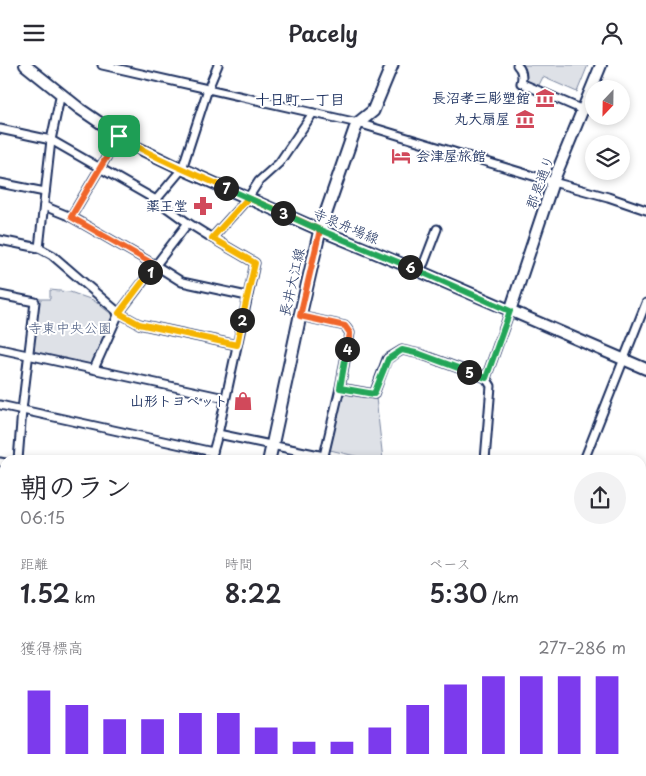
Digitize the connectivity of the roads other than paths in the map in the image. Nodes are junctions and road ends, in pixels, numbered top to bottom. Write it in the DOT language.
graph roads {
  1 [pos="25,65"];
  2 [pos="102,65"];
  3 [pos="218,65"];
  4 [pos="392,65"];
  5 [pos="517,65"];
  6 [pos="601,65"];
  7 [pos="208,89"];
  8 [pos="61,93"];
  9 [pos="583,110"];
  10 [pos="314,113"];
  11 [pos="358,123"];
  12 [pos="0,129"];
  13 [pos="119,136"];
  14 [pos="51,140"];
  15 [pos="100,168"];
  16 [pos="182,169"];
  17 [pos="553,182"];
  18 [pos="0,183"];
  19 [pos="44,193"];
  20 [pos="248,198"];
  21 [pos="156,200"];
  22 [pos="44,206"];
  23 [pos="646,210"];
  24 [pos="71,217"];
  25 [pos="188,223"];
  26 [pos="437,229"];
  27 [pos="320,230"];
  28 [pos="212,238"];
  29 [pos="0,239"];
  30 [pos="39,248"];
  31 [pos="155,265"];
  32 [pos="419,271"];
  33 [pos="0,295"];
  34 [pos="247,296"];
  35 [pos="646,303"];
  36 [pos="510,311"];
  37 [pos="119,313"];
  38 [pos="300,316"];
  39 [pos="237,345"];
  40 [pos="0,349"];
  41 [pos="29,355"];
  42 [pos="624,360"];
  43 [pos="94,369"];
  44 [pos="646,369"];
  45 [pos="486,378"];
  46 [pos="340,388"];
  47 [pos="225,398"];
  48 [pos="0,405"];
  49 [pos="22,410"];
  50 [pos="218,434"];
  51 [pos="272,445"];
  52 [pos="213,452"];
  53 [pos="18,455"];
  54 [pos="212,455"];
  55 [pos="270,455"];
  56 [pos="312,455"];
  57 [pos="325,455"];
  58 [pos="485,455"];
  59 [pos="586,455"];
  1 -- 8 [label="main road, 寺泉舟場線"];
  2 -- 7 [label="street"];
  3 -- 7 [label="street"];
  4 -- 11 [label="main road, 長井大江線"];
  5 -- 9 [label="street"];
  6 -- 9 [label="main road, 郡是通り"];
  7 -- 10 [label="street"];
  7 -- 16 [label="street"];
  8 -- 13 [label="main road, 寺泉舟場線"];
  8 -- 14 [label="street"];
  9 -- 17 [label="main road, 郡是通り"];
  10 -- 11 [label="street"];
  10 -- 20 [label="street"];
  11 -- 17 [label="street"];
  11 -- 27 [label="main road, 長井大江線"];
  12 -- 14 [label="street"];
  13 -- 15 [label="street"];
  13 -- 16 [label="main road, 寺泉舟場線"];
  14 -- 15 [label="street"];
  14 -- 19 [label="street"];
  15 -- 21 [label="street"];
  15 -- 24 [label="street"];
  16 -- 20 [label="main road, 寺泉舟場線"];
  16 -- 21 [label="street"];
  17 -- 23 [label="street"];
  17 -- 36 [label="main road, 郡是通り"];
  18 -- 19 [label="street"];
  19 -- 22 [label="street"];
  20 -- 27 [label="main road, 寺泉舟場線"];
  20 -- 28 [label="street"];
  21 -- 25 [label="street"];
  22 -- 24 [label="street"];
  22 -- 30 [label="street"];
  24 -- 31 [label="street"];
  25 -- 28 [label="street"];
  25 -- 31 [label="street"];
  26 -- 32 [label="street"];
  27 -- 32 [label="main road, 寺泉舟場線"];
  27 -- 38 [label="main road, 長井大江線"];
  28 -- 34 [label="street"];
  29 -- 30 [label="street"];
  30 -- 37 [label="street"];
  31 -- 34 [label="street"];
  31 -- 37 [label="street"];
  32 -- 36 [label="main road, 寺泉舟場線"];
  33 -- 41 [label="street"];
  34 -- 39 [label="street"];
  35 -- 42 [label="street"];
  36 -- 42 [label="main road, 寺泉舟場線"];
  36 -- 45 [label="street"];
  37 -- 39 [label="street"];
  37 -- 43 [label="street"];
  38 -- 46 [label="street"];
  38 -- 51 [label="main road, 長井大江線"];
  39 -- 47 [label="street"];
  40 -- 41 [label="street"];
  41 -- 43 [label="street"];
  41 -- 49 [label="street"];
  42 -- 44 [label="main road, 寺泉舟場線"];
  42 -- 59 [label="street"];
  43 -- 47 [label="street"];
  45 -- 46 [label="street"];
  45 -- 58 [label="street"];
  46 -- 57 [label="street"];
  47 -- 50 [label="street"];
  48 -- 49 [label="street"];
  49 -- 52 [label="street"];
  49 -- 53 [label="street"];
  50 -- 51 [label="street"];
  50 -- 52 [label="street"];
  51 -- 55 [label="main road, 長井大江線"];
  51 -- 56 [label="street"];
  52 -- 54 [label="street"];
}
